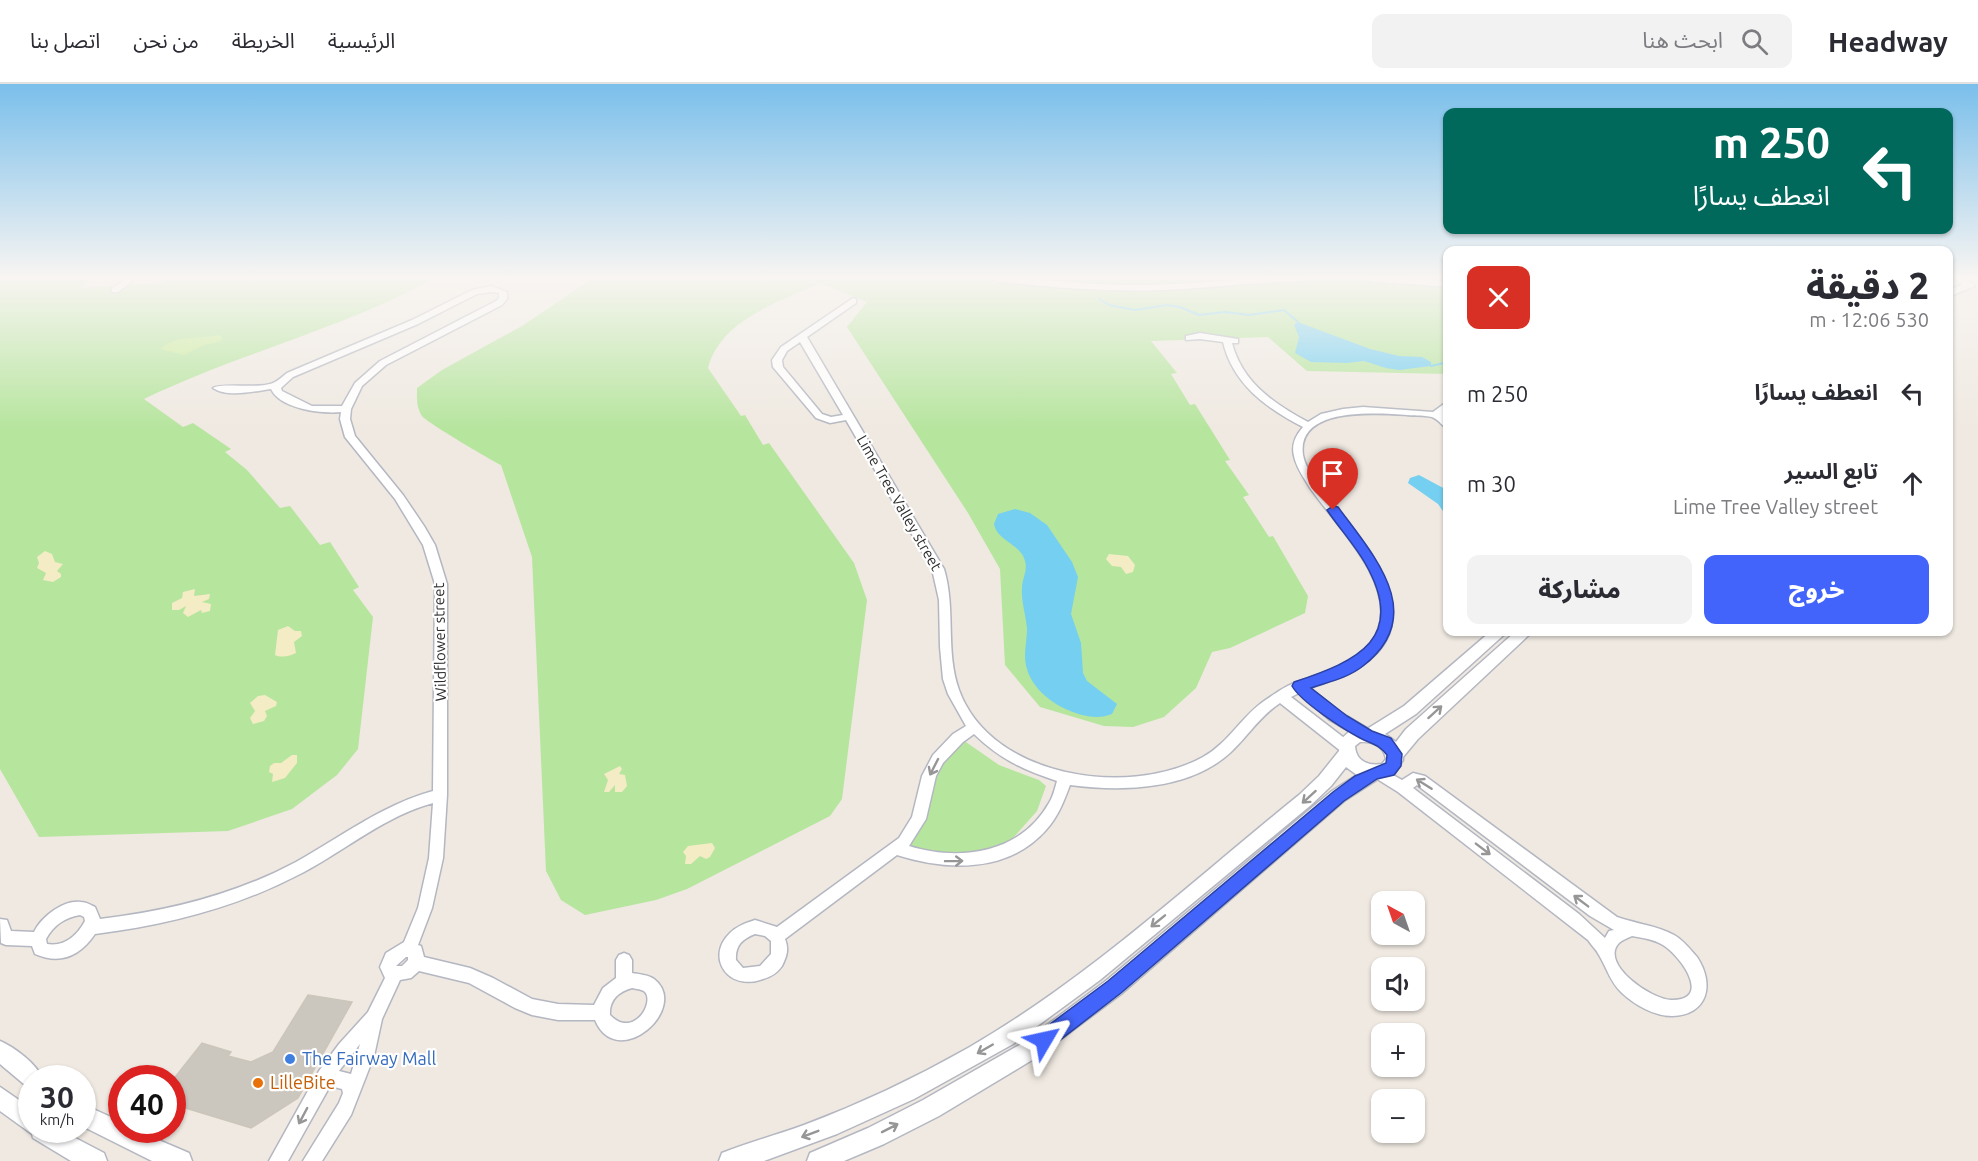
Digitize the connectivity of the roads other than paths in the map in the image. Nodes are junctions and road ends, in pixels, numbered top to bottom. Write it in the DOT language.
graph roads {
  1 [pos="400,328"];
  2 [pos="448,328"];
  3 [pos="815,328"];
  4 [pos="802,338"];
  5 [pos="1189,338"];
  6 [pos="277,385"];
  7 [pos="218,388"];
  8 [pos="1443,407"];
  9 [pos="346,409"];
  10 [pos="1438,415"];
  11 [pos="849,417"];
  12 [pos="1443,420"];
  13 [pos="1309,426"];
  14 [pos="1494,636"];
  15 [pos="1520,636"];
  16 [pos="1299,686"];
  17 [pos="1280,696"];
  18 [pos="1323,705"];
  19 [pos="1304,715"];
  20 [pos="975,727"];
  21 [pos="1364,733"];
  22 [pos="1347,751"];
  23 [pos="1395,754"];
  24 [pos="1377,773"];
  25 [pos="1065,779"];
  26 [pos="1403,788"];
  27 [pos="440,795"];
  28 [pos="898,849"];
  29 [pos="2,925"];
  30 [pos="91,927"];
  31 [pos="1631,928"];
  32 [pos="777,936"];
  33 [pos="38,939"];
  34 [pos="1608,954"];
  35 [pos="412,956"];
  36 [pos="624,960"];
  37 [pos="624,982"];
  38 [pos="601,1012"];
  39 [pos="374,1018"];
  40 [pos="0,1051"];
  41 [pos="18,1066"];
  42 [pos="325,1077"];
  43 [pos="355,1083"];
  44 [pos="0,1098"];
  45 [pos="18,1112"];
  46 [pos="96,1121"];
  47 [pos="62,1143"];
  48 [pos="316,1155"];
  49 [pos="96,1161"];
  50 [pos="181,1161"];
  51 [pos="278,1161"];
  52 [pos="730,1161"];
  53 [pos="818,1161"];
  1 -- 6 [label="street"];
  2 -- 9 [label="street"];
  3 -- 4 [label="street, Lime Tree Valley street"];
  4 -- 11 [label="street, Lime Tree Valley street"];
  4 -- 11 [label="street, Lime Tree Valley street"];
  5 -- 13 [label="street"];
  6 -- 7 [label="street"];
  6 -- 9 [label="street"];
  8 -- 10 [label="street"];
  9 -- 27 [label="street, Wildflower street"];
  10 -- 12 [label="street"];
  10 -- 13 [label="street"];
  11 -- 20 [label="street, Lime Tree Valley street"];
  13 -- 16 [label="street, Lime Tree Valley street"];
  14 -- 21 [label="street"];
  23 -- 15 [label="street, one-way"];
  16 -- 17 [label="street, Lime Tree Valley street"];
  16 -- 18 [label="street"];
  17 -- 19 [label="street"];
  17 -- 25 [label="street, Lime Tree Valley street"];
  18 -- 19 [label="street"];
  18 -- 21 [label="street"];
  19 -- 22 [label="street"];
  20 -- 25 [label="street, Lime Tree Valley street"];
  20 -- 28 [label="street, one-way"];
  21 -- 22 [label="street"];
  21 -- 23 [label="street"];
  22 -- 24 [label="street"];
  22 -- 52 [label="street, one-way"];
  23 -- 24 [label="street"];
  24 -- 26 [label="street"];
  53 -- 24 [label="street, one-way"];
  28 -- 25 [label="street, one-way"];
  31 -- 26 [label="street, one-way"];
  26 -- 34 [label="street, one-way"];
  27 -- 30 [label="street"];
  27 -- 35 [label="street, Wildflower street"];
  28 -- 32 [label="street"];
  29 -- 33 [label="street"];
  30 -- 33 [label="street"];
  30 -- 33 [label="street"];
  31 -- 34 [label="street"];
  31 -- 34 [label="street"];
  35 -- 38 [label="street"];
  35 -- 39 [label="street, Wildflower street"];
  36 -- 37 [label="street"];
  37 -- 38 [label="street"];
  37 -- 38 [label="street"];
  39 -- 42 [label="street, Wildflower street"];
  39 -- 43 [label="street, Wildflower street"];
  40 -- 41 [label="street"];
  42 -- 43 [label="street"];
  42 -- 51 [label="street, Wildflower street, one-way"];
  43 -- 48 [label="street, Wildflower street"];
  44 -- 45 [label="street"];
  46 -- 50 [label="street"];
  47 -- 49 [label="street"];
}
